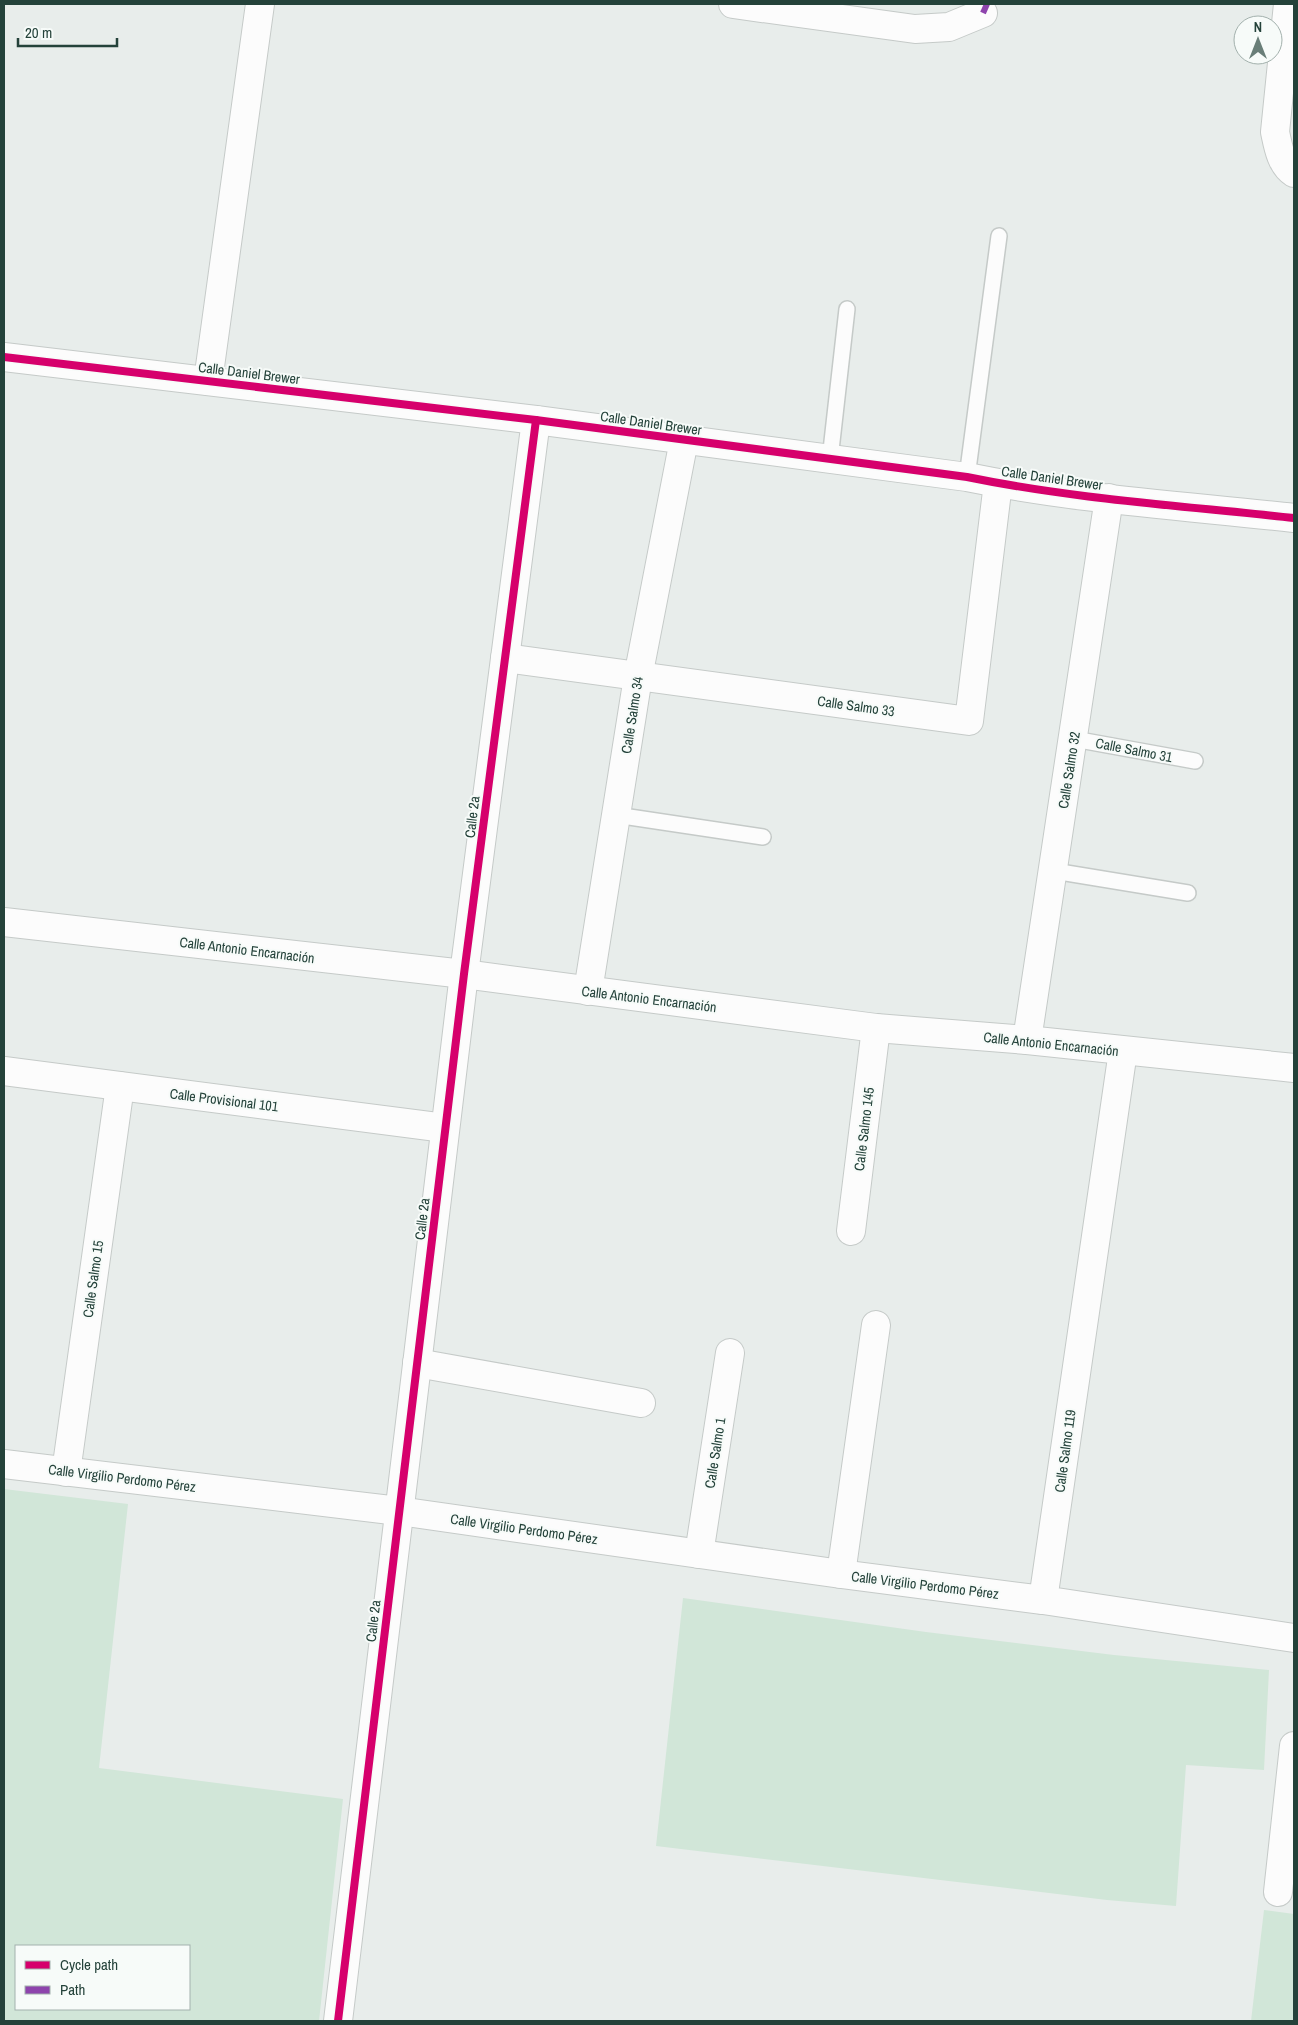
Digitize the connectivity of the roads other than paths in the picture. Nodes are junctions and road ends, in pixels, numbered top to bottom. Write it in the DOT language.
graph roads {
  1 [pos="260,4"];
  2 [pos="738,4"];
  3 [pos="1288,4"];
  4 [pos="982,13"];
  5 [pos="1294,173"];
  6 [pos="999,236"];
  7 [pos="847,309"];
  8 [pos="4,357"];
  9 [pos="208,381"];
  10 [pos="536,420"];
  11 [pos="684,440"];
  12 [pos="830,459"];
  13 [pos="967,477"];
  14 [pos="998,483"];
  15 [pos="1108,498"];
  16 [pos="1294,518"];
  17 [pos="505,658"];
  18 [pos="638,677"];
  19 [pos="1074,739"];
  20 [pos="1195,762"];
  21 [pos="616,815"];
  22 [pos="763,837"];
  23 [pos="1054,871"];
  24 [pos="1188,893"];
  25 [pos="4,922"];
  26 [pos="464,974"];
  27 [pos="588,991"];
  28 [pos="876,1028"];
  29 [pos="1027,1040"];
  30 [pos="1123,1051"];
  31 [pos="1294,1068"];
  32 [pos="4,1071"];
  33 [pos="120,1086"];
  34 [pos="445,1128"];
  35 [pos="851,1231"];
  36 [pos="876,1325"];
  37 [pos="730,1353"];
  38 [pos="417,1364"];
  39 [pos="641,1403"];
  40 [pos="4,1464"];
  41 [pos="66,1472"];
  42 [pos="399,1511"];
  43 [pos="700,1554"];
  44 [pos="841,1574"];
  45 [pos="1043,1600"];
  46 [pos="1294,1638"];
  47 [pos="1294,1746"];
  48 [pos="1278,1892"];
  49 [pos="338,2021"];
  1 -- 9 [label="street"];
  2 -- 4 [label="street"];
  3 -- 5 [label="street"];
  6 -- 13 [label="lane"];
  7 -- 12 [label="lane"];
  8 -- 9 [label="street, Calle Daniel Brewer"];
  9 -- 10 [label="street, Calle Daniel Brewer"];
  10 -- 11 [label="street, Calle Daniel Brewer"];
  10 -- 17 [label="street, Calle 2a"];
  11 -- 12 [label="street, Calle Daniel Brewer"];
  11 -- 18 [label="street, Calle Salmo 34"];
  12 -- 13 [label="street, Calle Daniel Brewer"];
  13 -- 14 [label="street, Calle Daniel Brewer"];
  14 -- 15 [label="street, Calle Daniel Brewer"];
  14 -- 18 [label="street, Calle Salmo 33"];
  15 -- 16 [label="street, Calle Daniel Brewer"];
  15 -- 19 [label="street, Calle Salmo 32"];
  17 -- 18 [label="street, Calle Salmo 33"];
  17 -- 26 [label="street, Calle 2a"];
  18 -- 21 [label="street, Calle Salmo 34"];
  19 -- 20 [label="lane, Calle Salmo 31"];
  19 -- 23 [label="street, Calle Salmo 32"];
  21 -- 22 [label="lane"];
  21 -- 27 [label="street, Calle Salmo 34"];
  23 -- 24 [label="lane"];
  23 -- 29 [label="street, Calle Salmo 32"];
  25 -- 26 [label="street, Calle Antonio Encarnación"];
  26 -- 27 [label="street, Calle Antonio Encarnación"];
  26 -- 34 [label="street, Calle 2a"];
  27 -- 28 [label="street, Calle Antonio Encarnación"];
  28 -- 29 [label="street, Calle Antonio Encarnación"];
  28 -- 35 [label="street, Calle Salmo 145"];
  29 -- 30 [label="street, Calle Antonio Encarnación"];
  30 -- 31 [label="street, Calle Antonio Encarnación"];
  30 -- 45 [label="street, Calle Salmo 119"];
  32 -- 33 [label="street, Calle Provisional 101"];
  33 -- 34 [label="street, Calle Provisional 101"];
  33 -- 41 [label="street, Calle Salmo 15"];
  34 -- 38 [label="street, Calle 2a"];
  36 -- 44 [label="street"];
  37 -- 43 [label="street, Calle Salmo 1"];
  38 -- 39 [label="street"];
  38 -- 42 [label="street, Calle 2a"];
  40 -- 41 [label="street, Calle Virgilio Perdomo Pérez"];
  41 -- 42 [label="street, Calle Virgilio Perdomo Pérez"];
  42 -- 43 [label="street, Calle Virgilio Perdomo Pérez"];
  42 -- 49 [label="street, Calle 2a"];
  43 -- 44 [label="street, Calle Virgilio Perdomo Pérez"];
  44 -- 45 [label="street, Calle Virgilio Perdomo Pérez"];
  45 -- 46 [label="street"];
  47 -- 48 [label="street"];
}
